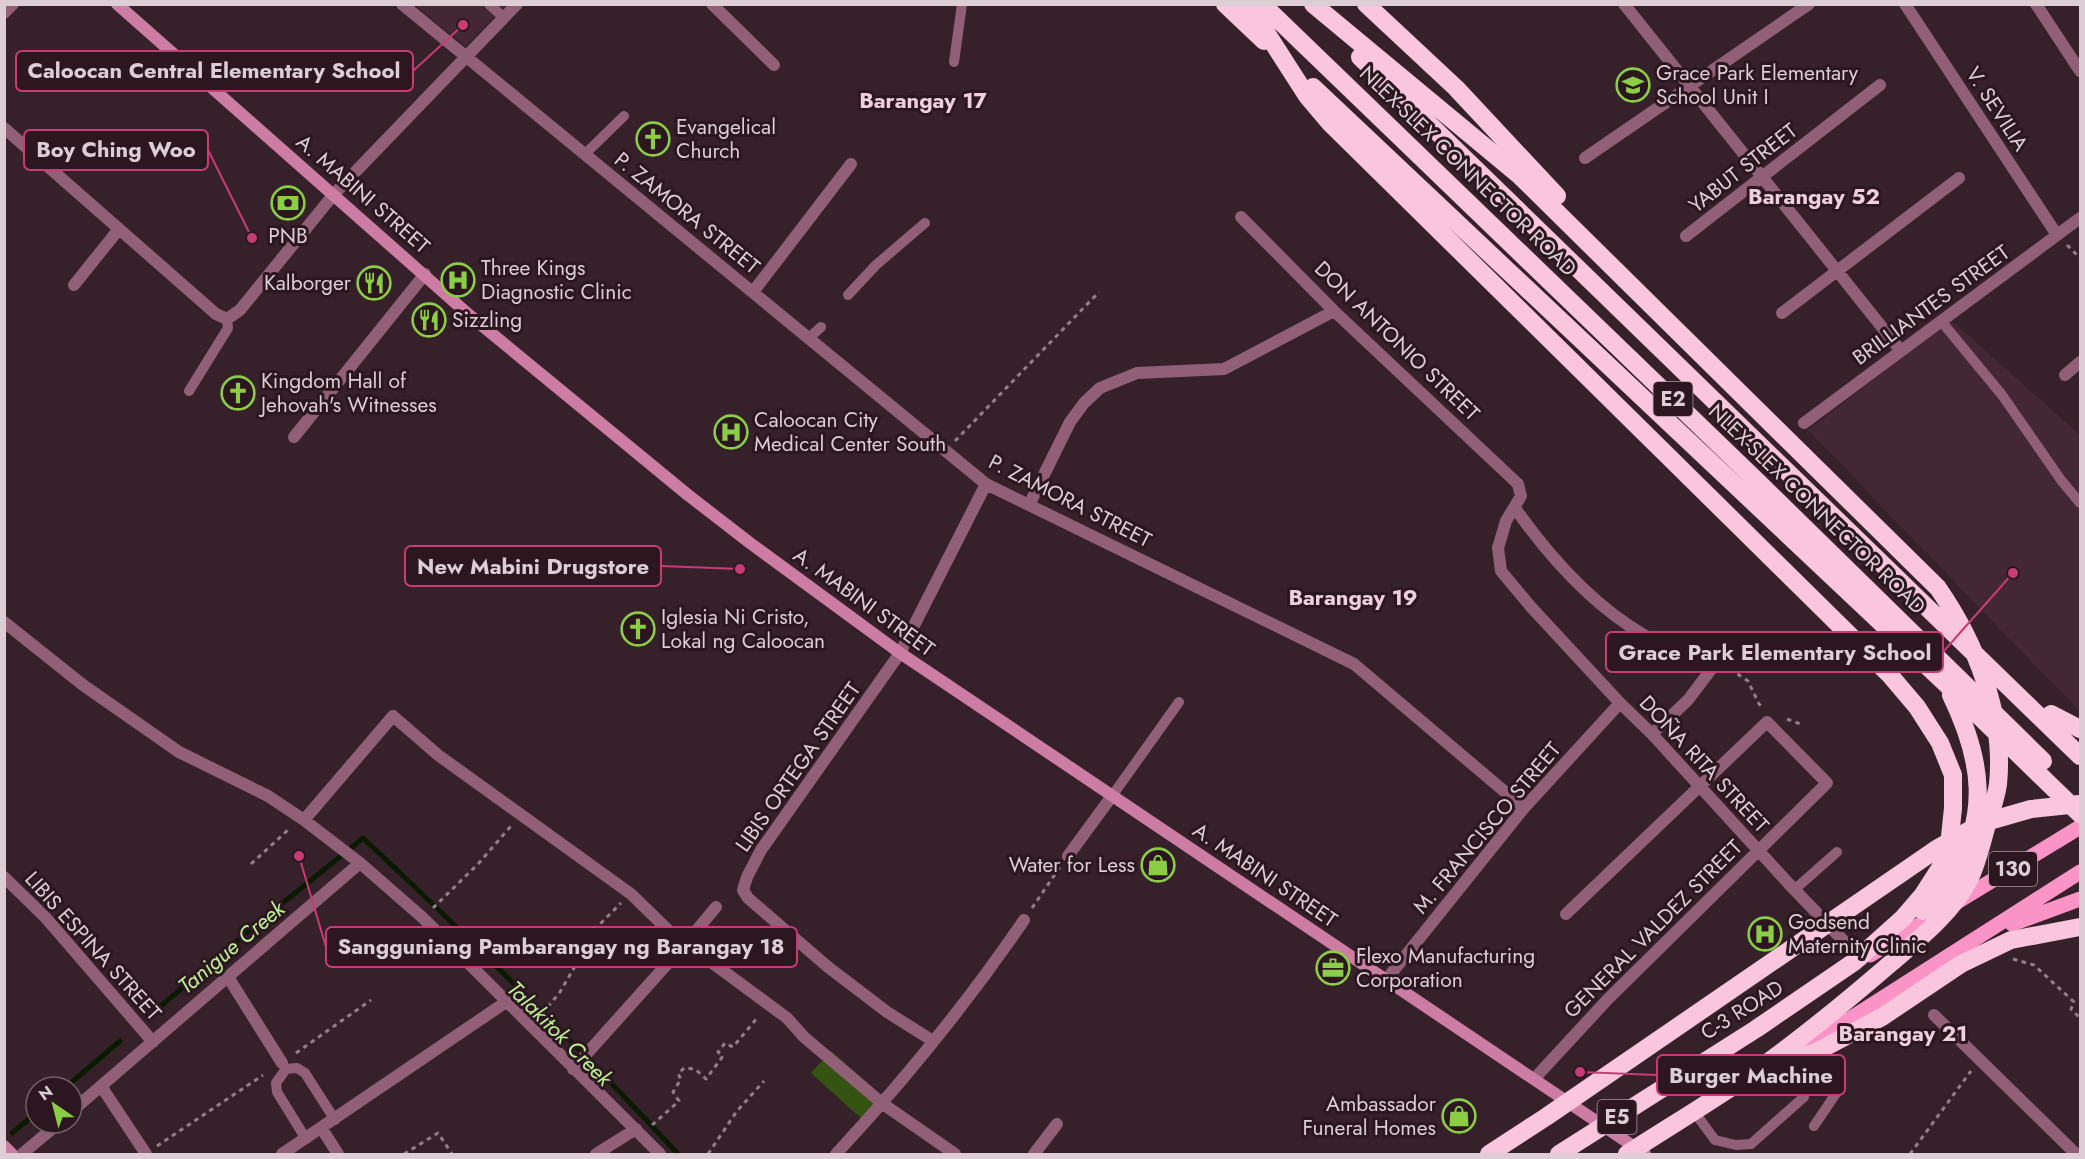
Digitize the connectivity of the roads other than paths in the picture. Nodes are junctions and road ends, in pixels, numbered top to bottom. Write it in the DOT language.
graph roads {
  1 [pos="13,4"];
  2 [pos="117,4"];
  3 [pos="402,4"];
  4 [pos="489,4"];
  5 [pos="517,4"];
  6 [pos="712,4"];
  7 [pos="962,4"];
  8 [pos="1225,4"];
  9 [pos="1248,4"];
  10 [pos="1262,4"];
  11 [pos="1306,4"];
  12 [pos="1313,4"];
  13 [pos="1366,4"];
  14 [pos="1624,4"];
  15 [pos="1809,4"];
  16 [pos="1905,4"];
  17 [pos="2036,4"];
  18 [pos="4,13"];
  19 [pos="504,18"];
  20 [pos="465,57"];
  21 [pos="954,62"];
  22 [pos="774,65"];
  23 [pos="2080,72"];
  24 [pos="1880,85"];
  25 [pos="1690,86"];
  26 [pos="624,116"];
  27 [pos="4,128"];
  28 [pos="585,154"];
  29 [pos="1585,158"];
  30 [pos="851,164"];
  31 [pos="1762,177"];
  32 [pos="1959,178"];
  33 [pos="334,194"];
  34 [pos="1241,217"];
  35 [pos="2080,218"];
  36 [pos="925,223"];
  37 [pos="119,229"];
  38 [pos="2057,235"];
  39 [pos="1686,236"];
  40 [pos="1837,271"];
  41 [pos="424,274"];
  42 [pos="74,285"];
  43 [pos="753,292"];
  44 [pos="848,295"];
  45 [pos="1334,310"];
  46 [pos="1782,313"];
  47 [pos="227,318"];
  48 [pos="1941,321"];
  49 [pos="821,327"];
  50 [pos="809,338"];
  51 [pos="1901,351"];
  52 [pos="2080,362"];
  53 [pos="2065,375"];
  54 [pos="189,391"];
  55 [pos="1804,423"];
  56 [pos="294,437"];
  57 [pos="986,484"];
  58 [pos="1826,492"];
  59 [pos="1521,496"];
  60 [pos="2080,503"];
  61 [pos="1029,505"];
  62 [pos="1515,508"];
  63 [pos="1785,532"];
  64 [pos="4,622"];
  65 [pos="900,653"];
  66 [pos="1688,658"];
  67 [pos="1716,663"];
  68 [pos="1945,683"];
  69 [pos="1179,702"];
  70 [pos="1620,703"];
  71 [pos="2051,714"];
  72 [pos="2080,729"];
  73 [pos="1652,734"];
  74 [pos="2080,743"];
  75 [pos="2080,756"];
  76 [pos="1699,786"];
  77 [pos="1112,796"];
  78 [pos="2080,797"];
  79 [pos="2080,804"];
  80 [pos="1524,808"];
  81 [pos="2080,814"];
  82 [pos="303,819"];
  83 [pos="2080,827"];
  84 [pos="1758,850"];
  85 [pos="1837,852"];
  86 [pos="1068,855"];
  87 [pos="360,863"];
  88 [pos="2080,872"];
  89 [pos="4,877"];
  90 [pos="1794,890"];
  91 [pos="2080,899"];
  92 [pos="716,907"];
  93 [pos="1566,914"];
  94 [pos="1023,920"];
  95 [pos="2080,927"];
  96 [pos="1973,940"];
  97 [pos="686,944"];
  98 [pos="1862,960"];
  99 [pos="228,977"];
  100 [pos="1386,980"];
  101 [pos="506,1002"];
  102 [pos="1934,1016"];
  103 [pos="1819,1039"];
  104 [pos="933,1041"];
  105 [pos="153,1042"];
  106 [pos="284,1066"];
  107 [pos="576,1066"];
  108 [pos="1754,1072"];
  109 [pos="1534,1079"];
  110 [pos="101,1086"];
  111 [pos="1804,1097"];
  112 [pos="84,1101"];
  113 [pos="883,1104"];
  114 [pos="1698,1117"];
  115 [pos="335,1120"];
  116 [pos="1057,1124"];
  117 [pos="1597,1124"];
  118 [pos="1814,1126"];
  119 [pos="322,1129"];
  120 [pos="636,1129"];
  121 [pos="45,1135"];
  122 [pos="306,1139"];
  123 [pos="145,1154"];
  124 [pos="1639,1154"];
  125 [pos="22,1155"];
  126 [pos="282,1155"];
  127 [pos="339,1155"];
  128 [pos="596,1155"];
  129 [pos="660,1155"];
  130 [pos="836,1155"];
  131 [pos="955,1155"];
  132 [pos="1034,1155"];
  133 [pos="1489,1155"];
  134 [pos="1549,1155"];
  135 [pos="1559,1155"];
  136 [pos="2076,1155"];
  1 -- 18 [label="street"];
  2 -- 33 [label="main road, A. MABINI STREET"];
  3 -- 20 [label="street, P. ZAMORA STREET"];
  4 -- 19 [label="lane"];
  5 -- 19 [label="street"];
  6 -- 22 [label="street"];
  7 -- 21 [label="lane"];
  8 -- 63 [label="highway"];
  9 -- 135 [label="highway, E5"];
  10 -- 78 [label="highway, NLEX-SLEX CONNECTOR ROAD / E2"];
  11 -- 75 [label="highway, NLEX-SLEX CONNECTOR ROAD / E2"];
  12 -- 108 [label="highway"];
  13 -- 58 [label="highway"];
  14 -- 25 [label="street"];
  15 -- 25 [label="street"];
  16 -- 38 [label="street, V. SEVILIA"];
  17 -- 23 [label="street"];
  19 -- 20 [label="street"];
  20 -- 28 [label="street, P. ZAMORA STREET"];
  20 -- 33 [label="street"];
  24 -- 31 [label="street, YABUT STREET"];
  25 -- 29 [label="street"];
  25 -- 31 [label="street"];
  26 -- 28 [label="lane"];
  27 -- 37 [label="street"];
  28 -- 43 [label="street, P. ZAMORA STREET"];
  30 -- 43 [label="street"];
  31 -- 39 [label="street, YABUT STREET"];
  31 -- 40 [label="street"];
  32 -- 40 [label="street"];
  33 -- 41 [label="main road, A. MABINI STREET"];
  33 -- 47 [label="street"];
  34 -- 45 [label="street, DON ANTONIO STREET"];
  35 -- 38 [label="street, BRILLIANTES STREET"];
  36 -- 44 [label="lane"];
  37 -- 42 [label="street"];
  37 -- 47 [label="street"];
  38 -- 48 [label="street, BRILLIANTES STREET"];
  40 -- 46 [label="street"];
  40 -- 51 [label="street"];
  41 -- 56 [label="street"];
  41 -- 65 [label="main road, A. MABINI STREET"];
  43 -- 50 [label="street, P. ZAMORA STREET"];
  45 -- 59 [label="street, DON ANTONIO STREET"];
  45 -- 61 [label="street"];
  47 -- 54 [label="lane"];
  48 -- 51 [label="street, BRILLIANTES STREET"];
  48 -- 60 [label="lane"];
  49 -- 50 [label="lane"];
  50 -- 57 [label="street, P. ZAMORA STREET"];
  51 -- 55 [label="street, BRILLIANTES STREET"];
  52 -- 53 [label="street"];
  57 -- 61 [label="street, P. ZAMORA STREET"];
  57 -- 65 [label="street, LIBIS ORTEGA STREET"];
  58 -- 63 [label="highway"];
  58 -- 71 [label="highway"];
  59 -- 62 [label="street, DOÑA RITA STREET"];
  61 -- 80 [label="street, P. ZAMORA STREET"];
  62 -- 66 [label="street"];
  62 -- 70 [label="street, DOÑA RITA STREET"];
  63 -- 68 [label="highway"];
  64 -- 82 [label="street"];
  65 -- 77 [label="main road, A. MABINI STREET"];
  65 -- 104 [label="street, LIBIS ORTEGA STREET"];
  67 -- 73 [label="street"];
  68 -- 81 [label="highway"];
  68 -- 98 [label="highway"];
  69 -- 77 [label="lane"];
  70 -- 73 [label="street, DOÑA RITA STREET"];
  70 -- 80 [label="street, M. FRANCISCO STREET"];
  71 -- 72 [label="highway"];
  71 -- 74 [label="highway"];
  73 -- 76 [label="street, DOÑA RITA STREET"];
  76 -- 84 [label="street, DOÑA RITA STREET"];
  76 -- 84 [label="street, GENERAL VALDEZ STREET"];
  76 -- 93 [label="street"];
  77 -- 86 [label="street"];
  77 -- 100 [label="main road, A. MABINI STREET"];
  79 -- 133 [label="highway"];
  80 -- 100 [label="street, M. FRANCISCO STREET"];
  82 -- 87 [label="street"];
  82 -- 97 [label="street"];
  83 -- 98 [label="main road, C-3 ROAD / 130"];
  84 -- 90 [label="street, DOÑA RITA STREET"];
  84 -- 109 [label="street, GENERAL VALDEZ STREET"];
  85 -- 90 [label="lane"];
  87 -- 99 [label="street"];
  87 -- 101 [label="street"];
  88 -- 96 [label="main road, 130"];
  89 -- 105 [label="street, LIBIS ESPINA STREET"];
  90 -- 98 [label="street, DOÑA RITA STREET"];
  91 -- 96 [label="main road"];
  92 -- 97 [label="street"];
  94 -- 104 [label="street"];
  95 -- 108 [label="highway"];
  96 -- 103 [label="main road, 130"];
  97 -- 107 [label="street"];
  97 -- 113 [label="street"];
  98 -- 117 [label="main road, C-3 ROAD / 130"];
  99 -- 105 [label="street"];
  99 -- 106 [label="street"];
  100 -- 109 [label="main road, A. MABINI STREET"];
  101 -- 107 [label="street"];
  101 -- 115 [label="street"];
  102 -- 136 [label="street"];
  103 -- 114 [label="main road, 130"];
  103 -- 118 [label="lane"];
  104 -- 113 [label="street"];
  105 -- 110 [label="street"];
  106 -- 115 [label="lane"];
  106 -- 122 [label="lane"];
  107 -- 120 [label="street"];
  108 -- 124 [label="highway, E5"];
  109 -- 117 [label="main road, A. MABINI STREET"];
  110 -- 112 [label="street"];
  110 -- 123 [label="street"];
  111 -- 114 [label="lane"];
  113 -- 130 [label="street"];
  113 -- 131 [label="street"];
  114 -- 124 [label="main road, 130"];
  115 -- 119 [label="street"];
  116 -- 132 [label="street"];
  117 -- 124 [label="main road, A. MABINI STREET"];
  117 -- 134 [label="main road, C-3 ROAD / 130"];
  119 -- 122 [label="street"];
  119 -- 127 [label="street"];
  120 -- 128 [label="street"];
  120 -- 129 [label="street"];
  121 -- 125 [label="street"];
  122 -- 126 [label="street"];
}
